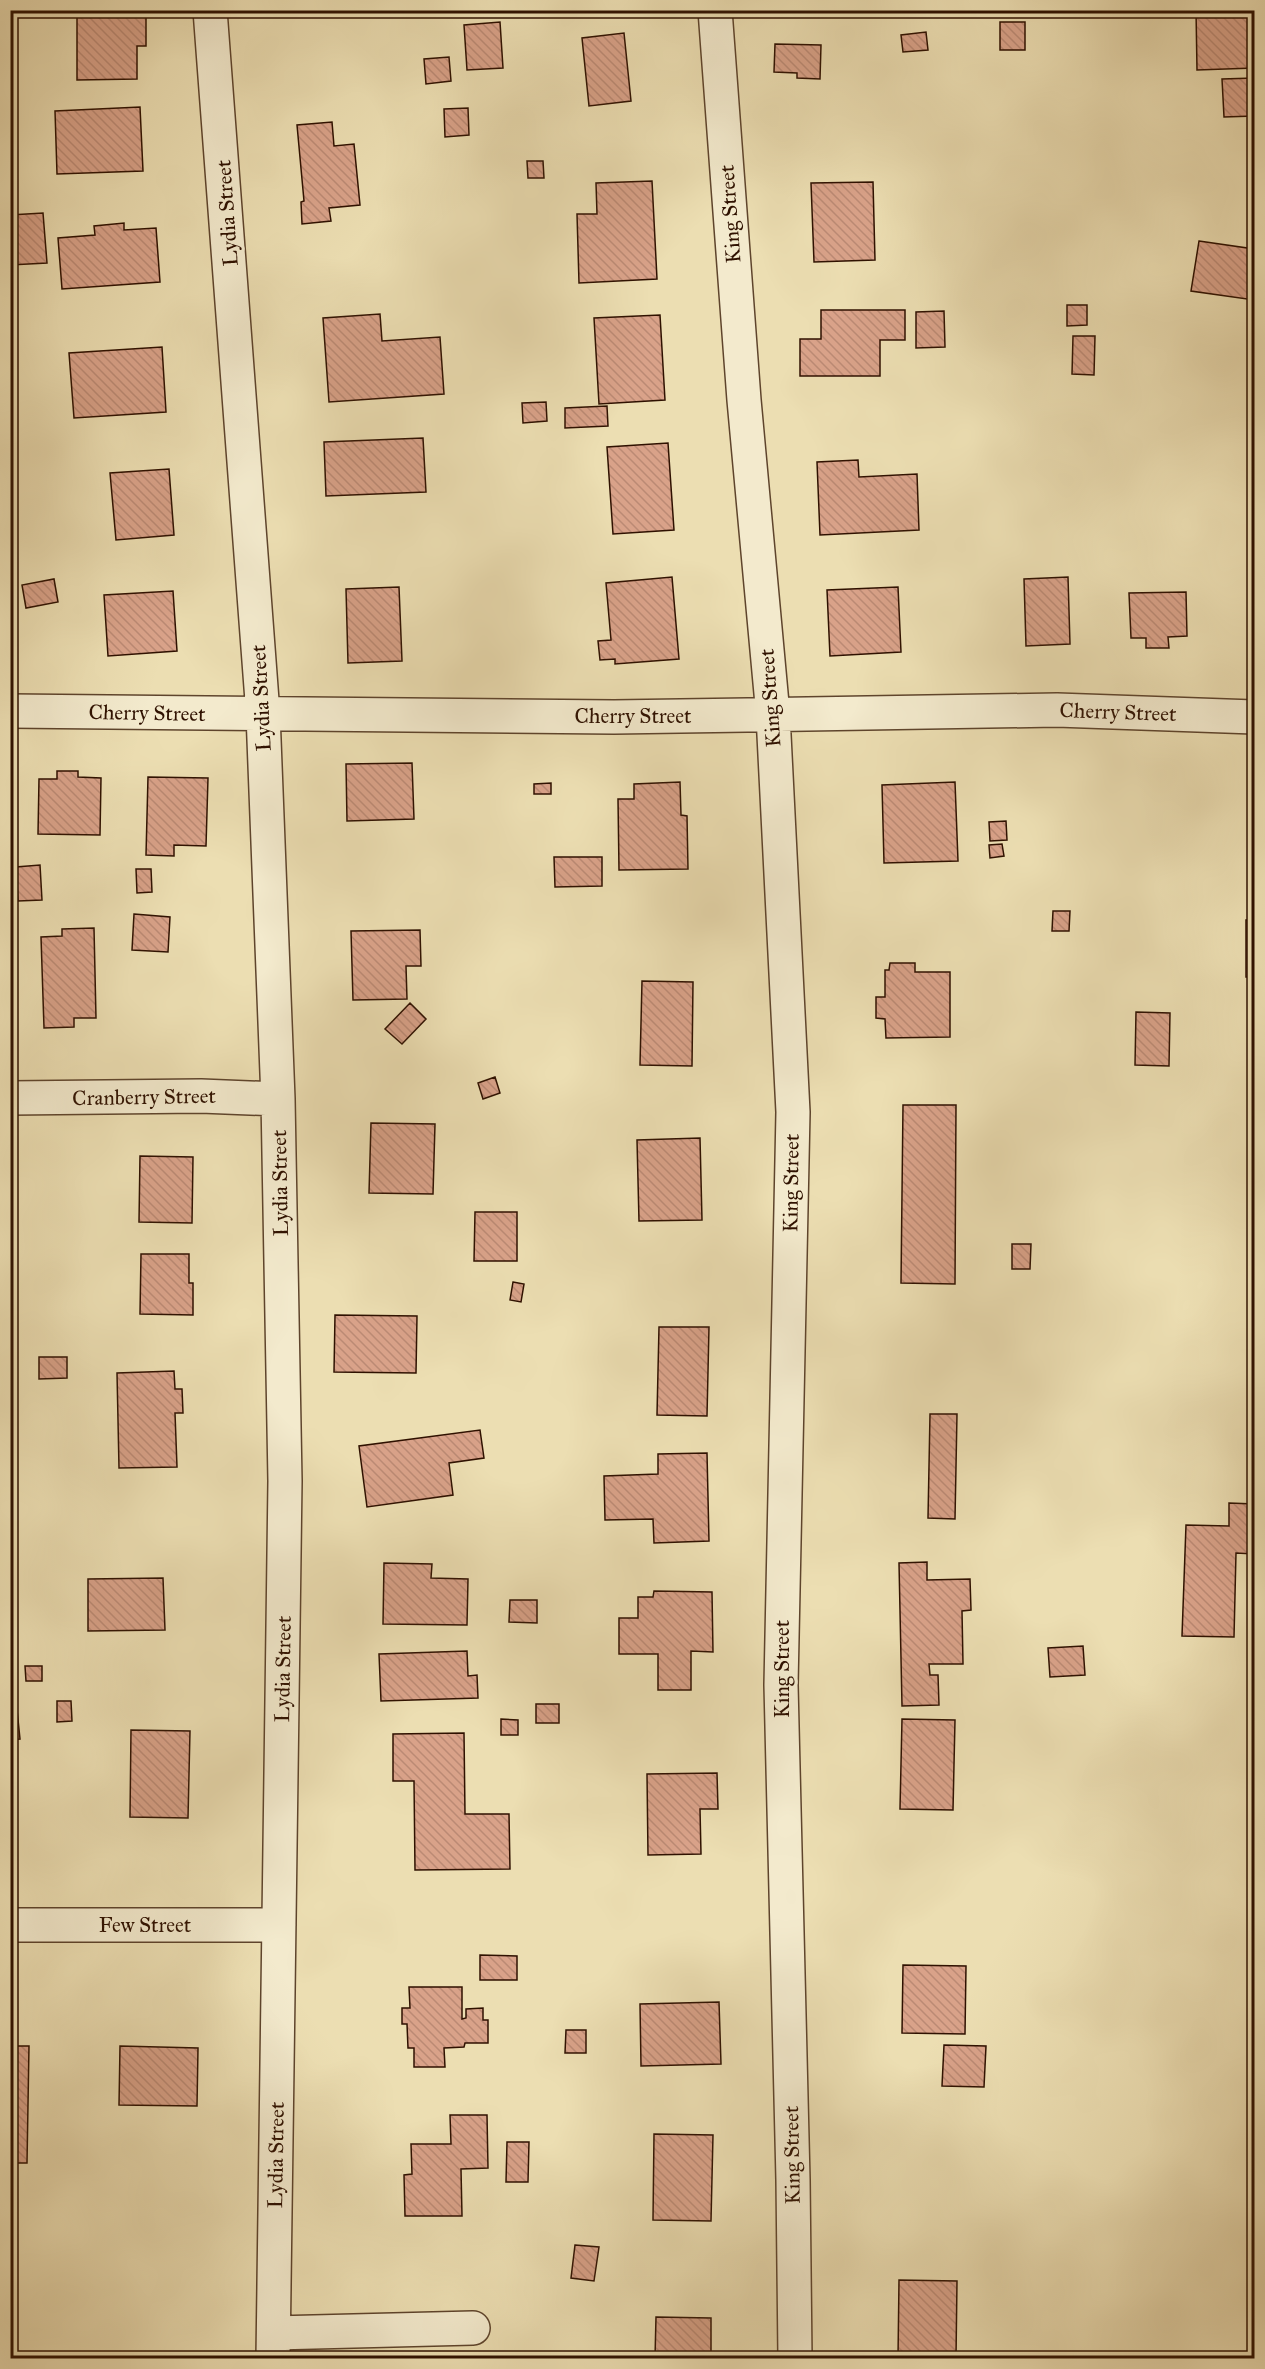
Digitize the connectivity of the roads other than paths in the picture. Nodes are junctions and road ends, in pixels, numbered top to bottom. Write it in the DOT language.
graph roads {
  1 [pos="210,10"];
  2 [pos="715,10"];
  3 [pos="10,711"];
  4 [pos="263,714"];
  5 [pos="773,715"];
  6 [pos="1254,717"];
  7 [pos="10,1098"];
  8 [pos="278,1099"];
  9 [pos="279,1924"];
  10 [pos="10,1925"];
  11 [pos="473,2328"];
  12 [pos="274,2346"];
  13 [pos="795,2358"];
  1 -- 4 [label="street, Lydia Street"];
  2 -- 5 [label="street, King Street"];
  3 -- 4 [label="street, Cherry Street"];
  4 -- 5 [label="street, Cherry Street"];
  4 -- 8 [label="street, Lydia Street"];
  5 -- 6 [label="street, Cherry Street"];
  5 -- 13 [label="street, King Street"];
  7 -- 8 [label="street, Cranberry Street"];
  8 -- 9 [label="street, Lydia Street"];
  9 -- 10 [label="street, Few Street"];
  9 -- 12 [label="street, Lydia Street"];
  11 -- 12 [label="street"];
}
